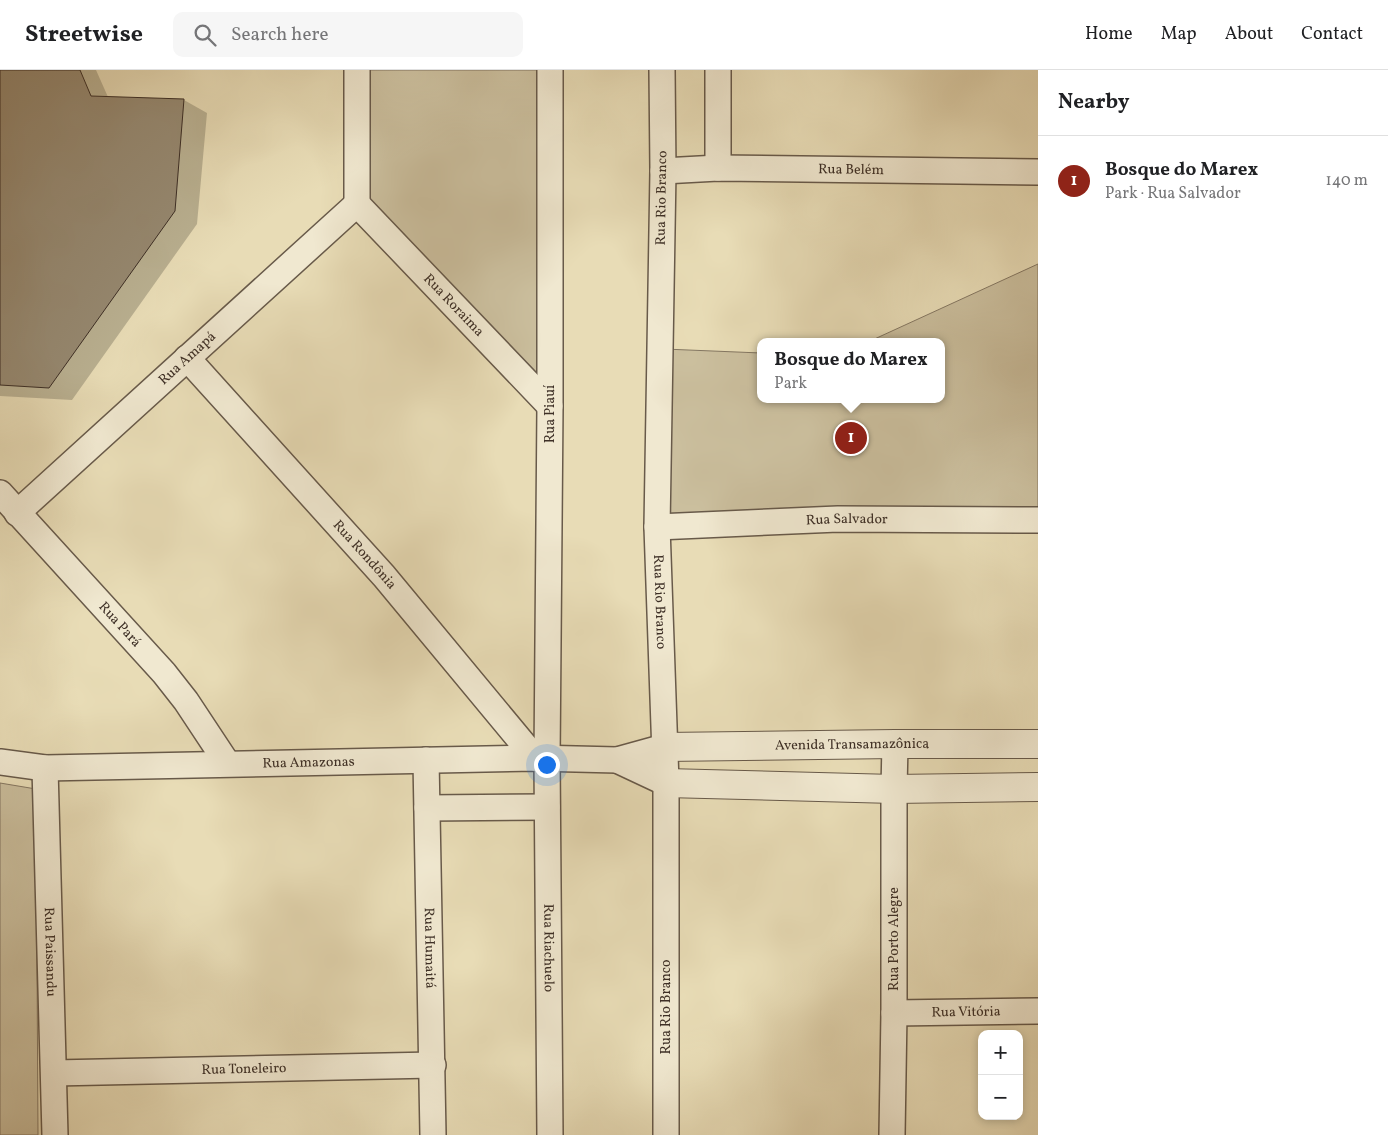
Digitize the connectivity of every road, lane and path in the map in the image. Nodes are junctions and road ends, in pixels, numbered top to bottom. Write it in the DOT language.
graph roads {
  1 [pos="357,70"];
  2 [pos="550,70"];
  3 [pos="662,70"];
  4 [pos="718,70"];
  5 [pos="718,168"];
  6 [pos="663,170"];
  7 [pos="1038,172"];
  8 [pos="357,204"];
  9 [pos="187,358"];
  10 [pos="550,406"];
  11 [pos="0,494"];
  12 [pos="17,513"];
  13 [pos="1038,520"];
  14 [pos="657,527"];
  15 [pos="895,744"];
  16 [pos="1038,744"];
  17 [pos="664,747"];
  18 [pos="541,759"];
  19 [pos="426,760"];
  20 [pos="617,760"];
  21 [pos="0,762"];
  22 [pos="227,764"];
  23 [pos="45,768"];
  24 [pos="666,783"];
  25 [pos="1038,787"];
  26 [pos="894,789"];
  27 [pos="547,807"];
  28 [pos="427,808"];
  29 [pos="1038,1011"];
  30 [pos="894,1013"];
  31 [pos="433,1065"];
  32 [pos="54,1073"];
  33 [pos="55,1135"];
  34 [pos="433,1135"];
  35 [pos="550,1135"];
  36 [pos="666,1135"];
  37 [pos="892,1135"];
  1 -- 8 [label="street"];
  2 -- 10 [label="street, Rua Piauí"];
  3 -- 6 [label="street, Rua Rio Branco"];
  4 -- 5 [label="street"];
  5 -- 6 [label="street, Rua Belém"];
  5 -- 7 [label="street, Rua Belém"];
  6 -- 14 [label="street, Rua Rio Branco"];
  8 -- 9 [label="street, Rua Amapá"];
  8 -- 10 [label="street, Rua Roraima"];
  9 -- 12 [label="street, Rua Amapá"];
  9 -- 18 [label="street, Rua Rondônia"];
  10 -- 18 [label="street, Rua Piauí"];
  11 -- 12 [label="street, Rua Pará"];
  12 -- 22 [label="street, Rua Pará"];
  13 -- 14 [label="street, Rua Salvador"];
  14 -- 17 [label="street, Rua Rio Branco"];
  15 -- 16 [label="street, Avenida Transamazônica"];
  15 -- 17 [label="street, Avenida Transamazônica"];
  15 -- 26 [label="street, Rua Porto Alegre"];
  17 -- 20 [label="street, Rua Amazonas"];
  17 -- 24 [label="street, Rua Rio Branco"];
  18 -- 19 [label="street, Rua Amazonas"];
  18 -- 20 [label="street, Rua Amazonas"];
  18 -- 27 [label="street, Rua Riachuelo"];
  19 -- 22 [label="street, Rua Amazonas"];
  19 -- 28 [label="street, Rua Humaitá"];
  20 -- 24 [label="street, Rua Amazonas"];
  21 -- 23 [label="street, Rua Amazonas"];
  22 -- 23 [label="street, Rua Amazonas"];
  23 -- 32 [label="street, Rua Paissandu"];
  24 -- 26 [label="street"];
  24 -- 36 [label="street, Rua Rio Branco"];
  25 -- 26 [label="street"];
  26 -- 30 [label="street, Rua Porto Alegre"];
  27 -- 28 [label="street"];
  27 -- 35 [label="street, Rua Riachuelo"];
  28 -- 31 [label="street, Rua Humaitá"];
  29 -- 30 [label="street, Rua Vitória"];
  30 -- 37 [label="street, Rua Porto Alegre"];
  31 -- 32 [label="street, Rua Toneleiro"];
  31 -- 34 [label="street, Rua Humaitá"];
  32 -- 33 [label="street, Rua Paissandu"];
}
